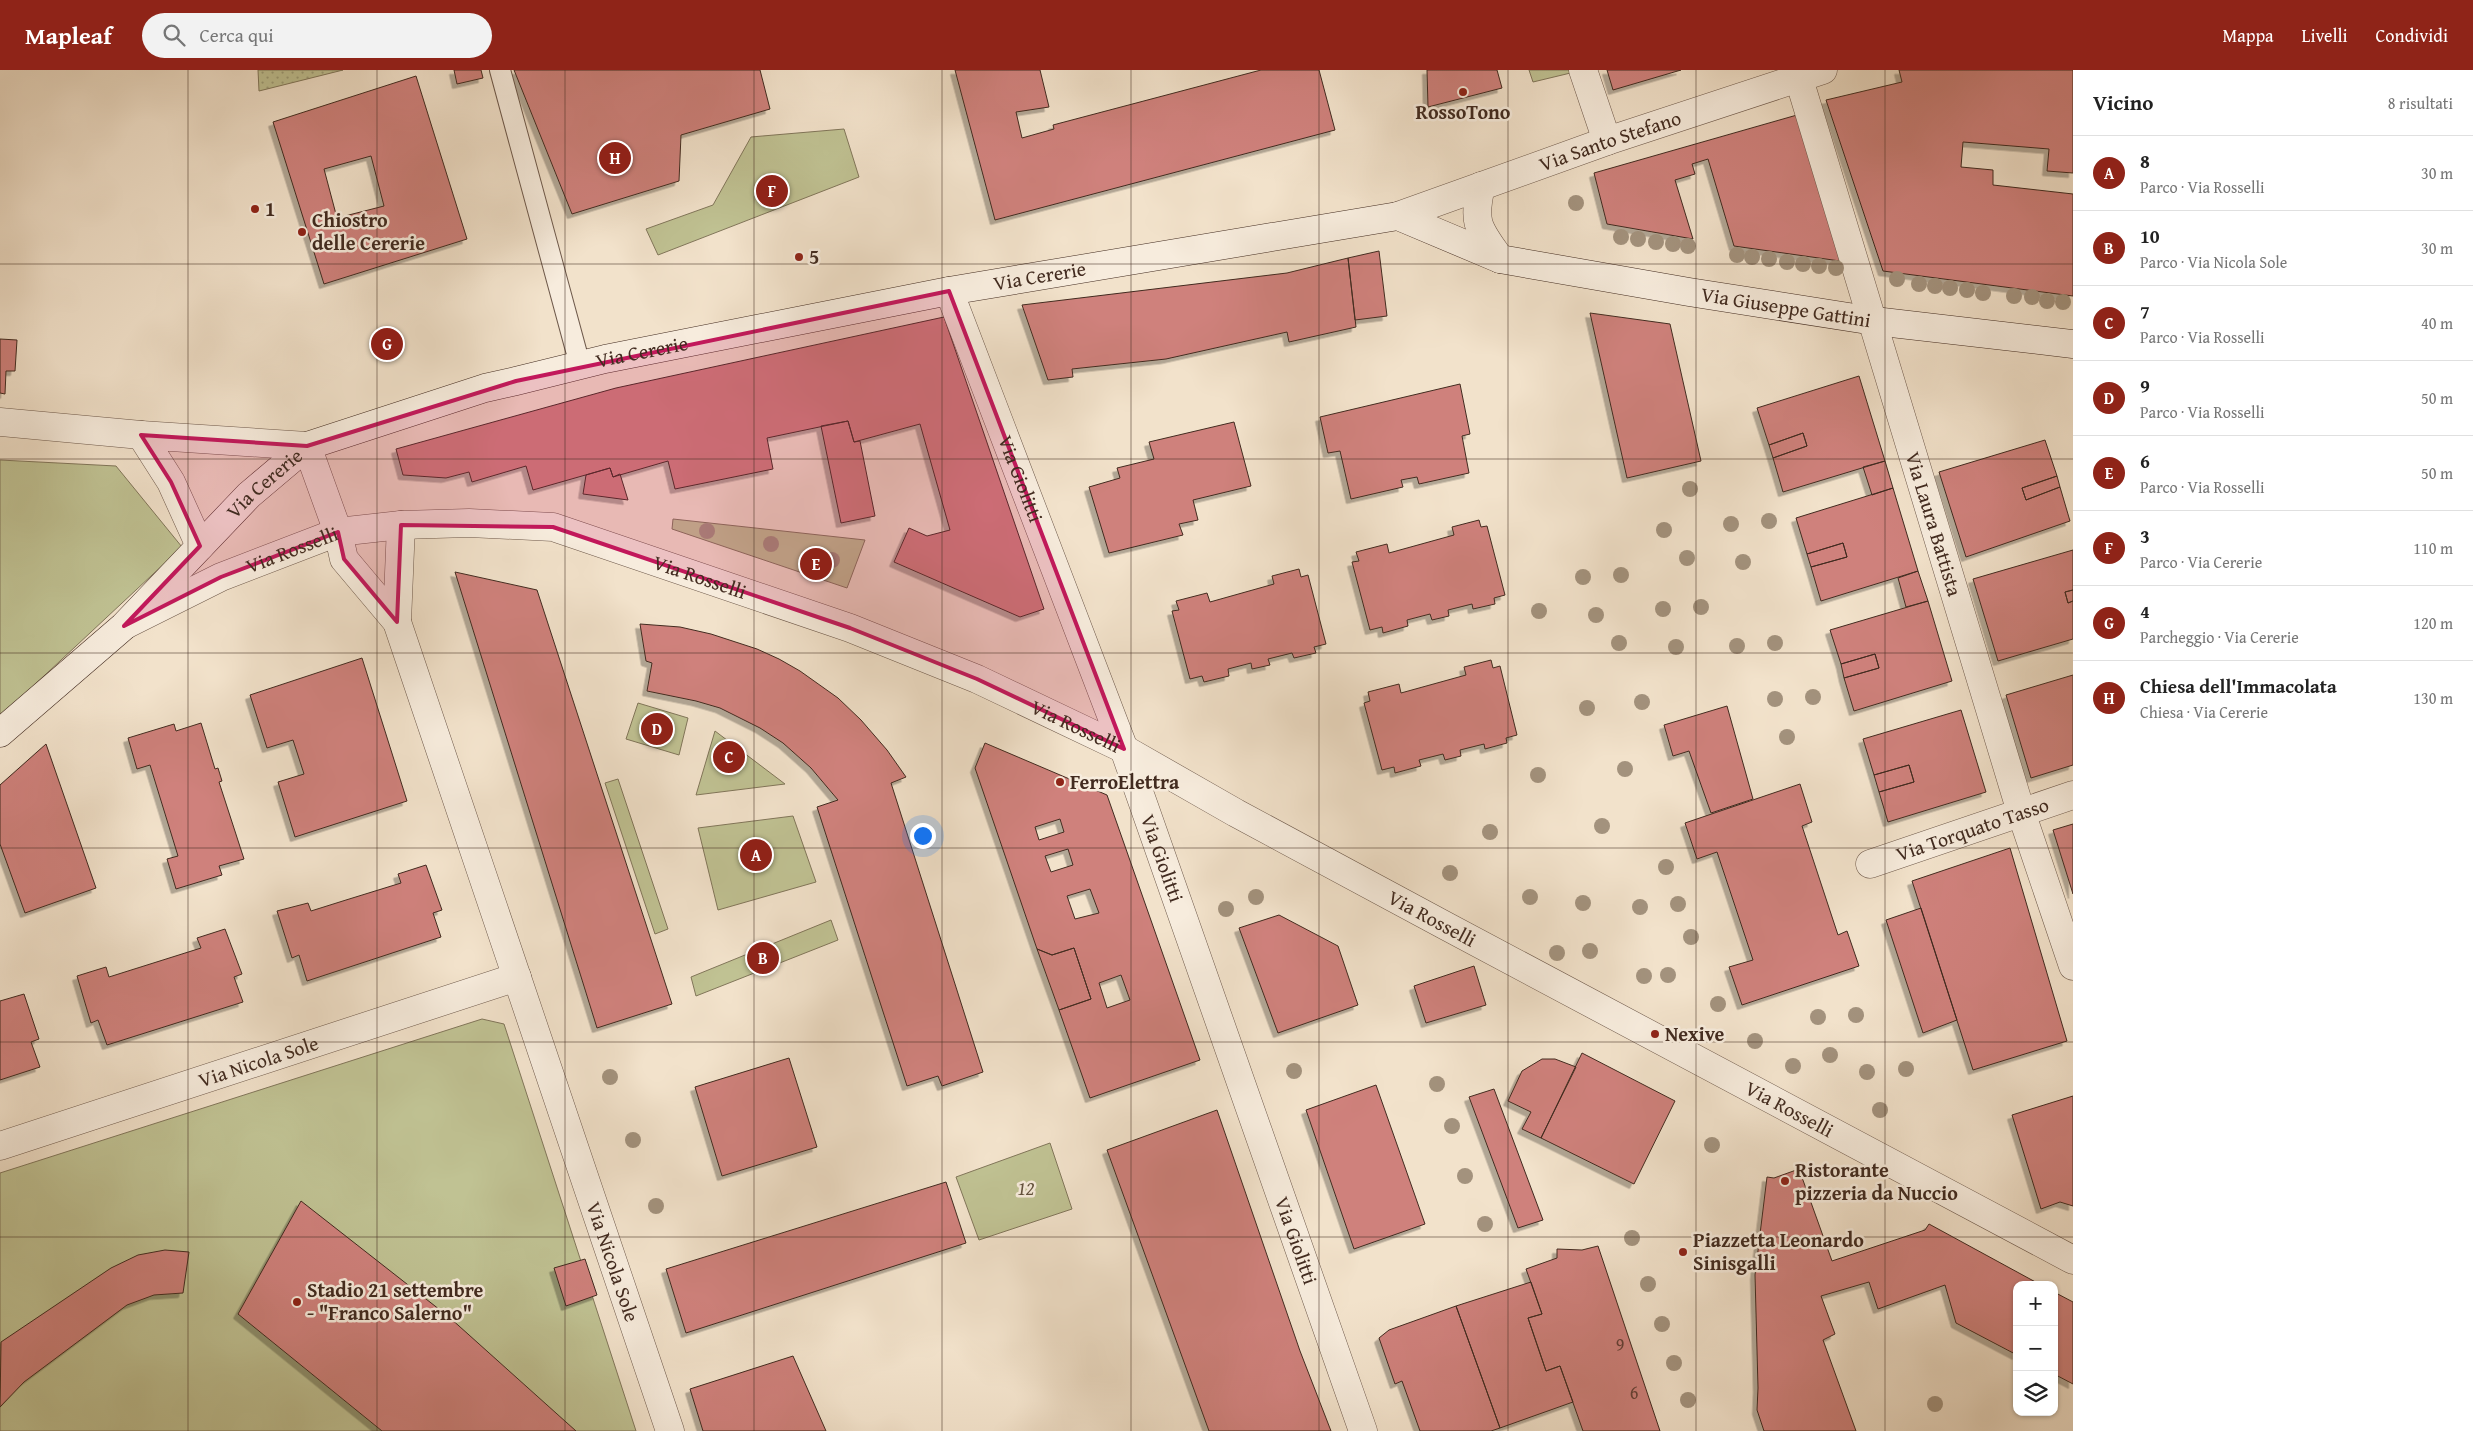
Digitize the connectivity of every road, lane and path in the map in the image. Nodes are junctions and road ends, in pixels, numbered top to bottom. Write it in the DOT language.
graph roads {
  1 [pos="500,70"];
  2 [pos="1583,70"];
  3 [pos="1811,75"];
  4 [pos="1607,141"];
  5 [pos="1481,186"];
  6 [pos="1398,216"];
  7 [pos="1500,260"];
  8 [pos="949,292"];
  9 [pos="1874,320"];
  10 [pos="2073,344"];
  11 [pos="580,365"];
  12 [pos="0,422"];
  13 [pos="141,435"];
  14 [pos="307,446"];
  15 [pos="400,525"];
  16 [pos="338,532"];
  17 [pos="200,546"];
  18 [pos="397,622"];
  19 [pos="124,626"];
  20 [pos="0,733"];
  21 [pos="1124,749"];
  22 [pos="2073,795"];
  23 [pos="2021,812"];
  24 [pos="1870,864"];
  25 [pos="2073,966"];
  26 [pos="517,977"];
  27 [pos="0,1146"];
  28 [pos="2073,1260"];
  29 [pos="670,1431"];
  30 [pos="1363,1431"];
  1 -- 11 [label="lane"];
  2 -- 4 [label="street"];
  3 -- 4 [label="street, Via Santo Stefano"];
  3 -- 9 [label="street, Via Laura Battista"];
  4 -- 5 [label="street, Via Santo Stefano"];
  5 -- 6 [label="street, Via Santo Stefano"];
  5 -- 7 [label="street"];
  6 -- 7 [label="street, Via Giuseppe Gattini"];
  6 -- 8 [label="street, Via Cererie"];
  7 -- 9 [label="street, Via Giuseppe Gattini"];
  8 -- 11 [label="street, Via Cererie"];
  8 -- 21 [label="street, Via Giolitti"];
  9 -- 10 [label="street, Via Giuseppe Gattini"];
  9 -- 23 [label="street, Via Laura Battista"];
  11 -- 14 [label="street, Via Cererie"];
  12 -- 13 [label="street"];
  13 -- 14 [label="street"];
  13 -- 17 [label="street"];
  14 -- 16 [label="street"];
  14 -- 17 [label="street, Via Cererie"];
  15 -- 16 [label="street, Via Rosselli"];
  15 -- 18 [label="street"];
  15 -- 21 [label="street, Via Rosselli"];
  16 -- 18 [label="street"];
  16 -- 19 [label="street, Via Rosselli"];
  17 -- 19 [label="street, Via Cererie"];
  18 -- 26 [label="street, Via Nicola Sole"];
  19 -- 20 [label="street, Via Cererie"];
  21 -- 28 [label="street, Via Rosselli"];
  21 -- 30 [label="street, Via Giolitti"];
  22 -- 23 [label="street, Via Torquato Tasso"];
  23 -- 24 [label="street, Via Torquato Tasso"];
  23 -- 25 [label="street, Via Laura Battista"];
  26 -- 27 [label="street, Via Nicola Sole"];
  26 -- 29 [label="street, Via Nicola Sole"];
}
